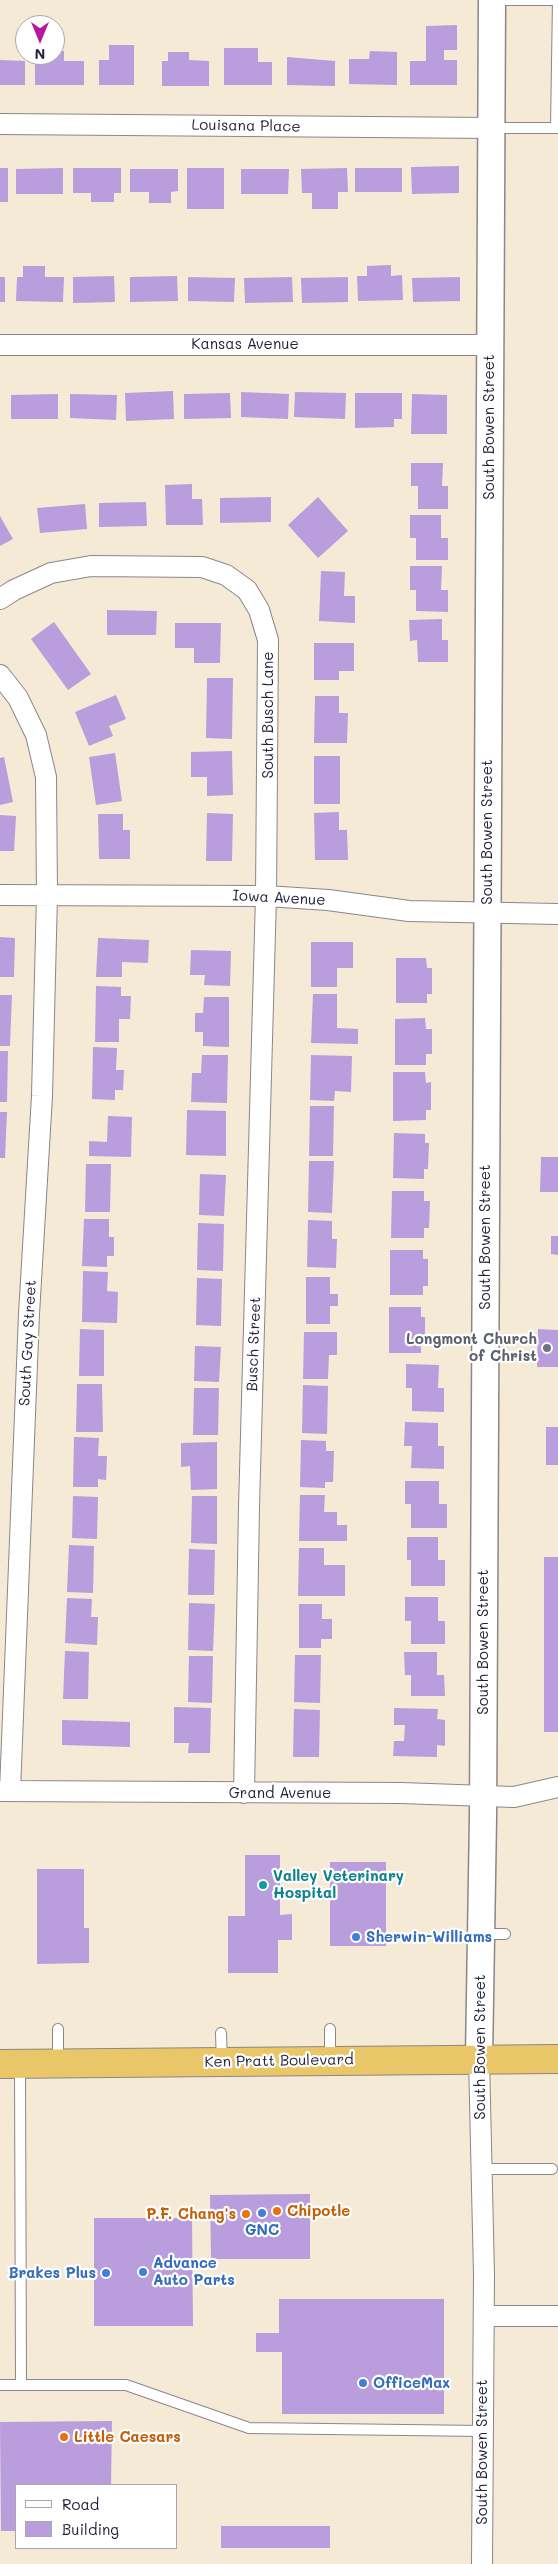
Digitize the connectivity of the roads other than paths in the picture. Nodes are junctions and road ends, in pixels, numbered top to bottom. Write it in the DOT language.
graph roads {
  1 [pos="492,0"];
  2 [pos="558,0"];
  3 [pos="0,124"];
  4 [pos="492,128"];
  5 [pos="557,128"];
  6 [pos="0,345"];
  7 [pos="490,345"];
  8 [pos="0,599"];
  9 [pos="0,675"];
  10 [pos="0,895"];
  11 [pos="47,895"];
  12 [pos="266,896"];
  13 [pos="487,914"];
  14 [pos="558,914"];
  15 [pos="558,1787"];
  16 [pos="5,1791"];
  17 [pos="244,1794"];
  18 [pos="482,1796"];
  19 [pos="58,2029"];
  20 [pos="330,2029"];
  21 [pos="221,2033"];
  22 [pos="479,2058"];
  23 [pos="558,2059"];
  24 [pos="330,2060"];
  25 [pos="222,2062"];
  26 [pos="10,2064"];
  27 [pos="58,2064"];
  28 [pos="482,2169"];
  29 [pos="552,2169"];
  30 [pos="484,2316"];
  31 [pos="558,2316"];
  32 [pos="0,2385"];
  33 [pos="21,2385"];
  34 [pos="482,2431"];
  35 [pos="482,2564"];
  1 -- 2 [label="lane"];
  1 -- 4 [label="street, South Bowen Street"];
  2 -- 5 [label="lane"];
  3 -- 4 [label="street, Louisana Place"];
  4 -- 5 [label="lane"];
  4 -- 7 [label="street, South Bowen Street"];
  6 -- 7 [label="street, Kansas Avenue"];
  7 -- 13 [label="street, South Bowen Street"];
  8 -- 12 [label="street, South Busch Lane"];
  9 -- 11 [label="street, South Gay Street"];
  10 -- 11 [label="street, Iowa Avenue"];
  11 -- 12 [label="street, Iowa Avenue"];
  11 -- 16 [label="street, South Gay Street"];
  12 -- 13 [label="street, Iowa Avenue"];
  12 -- 17 [label="street, Busch Street"];
  13 -- 14 [label="street, Iowa Avenue"];
  13 -- 18 [label="street, South Bowen Street"];
  15 -- 18 [label="street, Grand Avenue"];
  16 -- 17 [label="street, Grand Avenue"];
  17 -- 18 [label="street, Grand Avenue"];
  18 -- 22 [label="street, South Bowen Street"];
  19 -- 27 [label="lane"];
  20 -- 24 [label="lane"];
  21 -- 25 [label="lane"];
  22 -- 23 [label="highway, Ken Pratt Boulevard"];
  22 -- 24 [label="highway, Ken Pratt Boulevard"];
  22 -- 28 [label="street, South Bowen Street"];
  24 -- 25 [label="highway, Ken Pratt Boulevard"];
  25 -- 27 [label="highway, Ken Pratt Boulevard"];
  26 -- 27 [label="highway, Ken Pratt Boulevard"];
  26 -- 33 [label="lane"];
  28 -- 29 [label="lane"];
  28 -- 30 [label="street, South Bowen Street"];
  30 -- 31 [label="street"];
  30 -- 34 [label="street, South Bowen Street"];
  32 -- 33 [label="lane"];
  33 -- 34 [label="lane"];
  34 -- 35 [label="street, South Bowen Street"];
}
